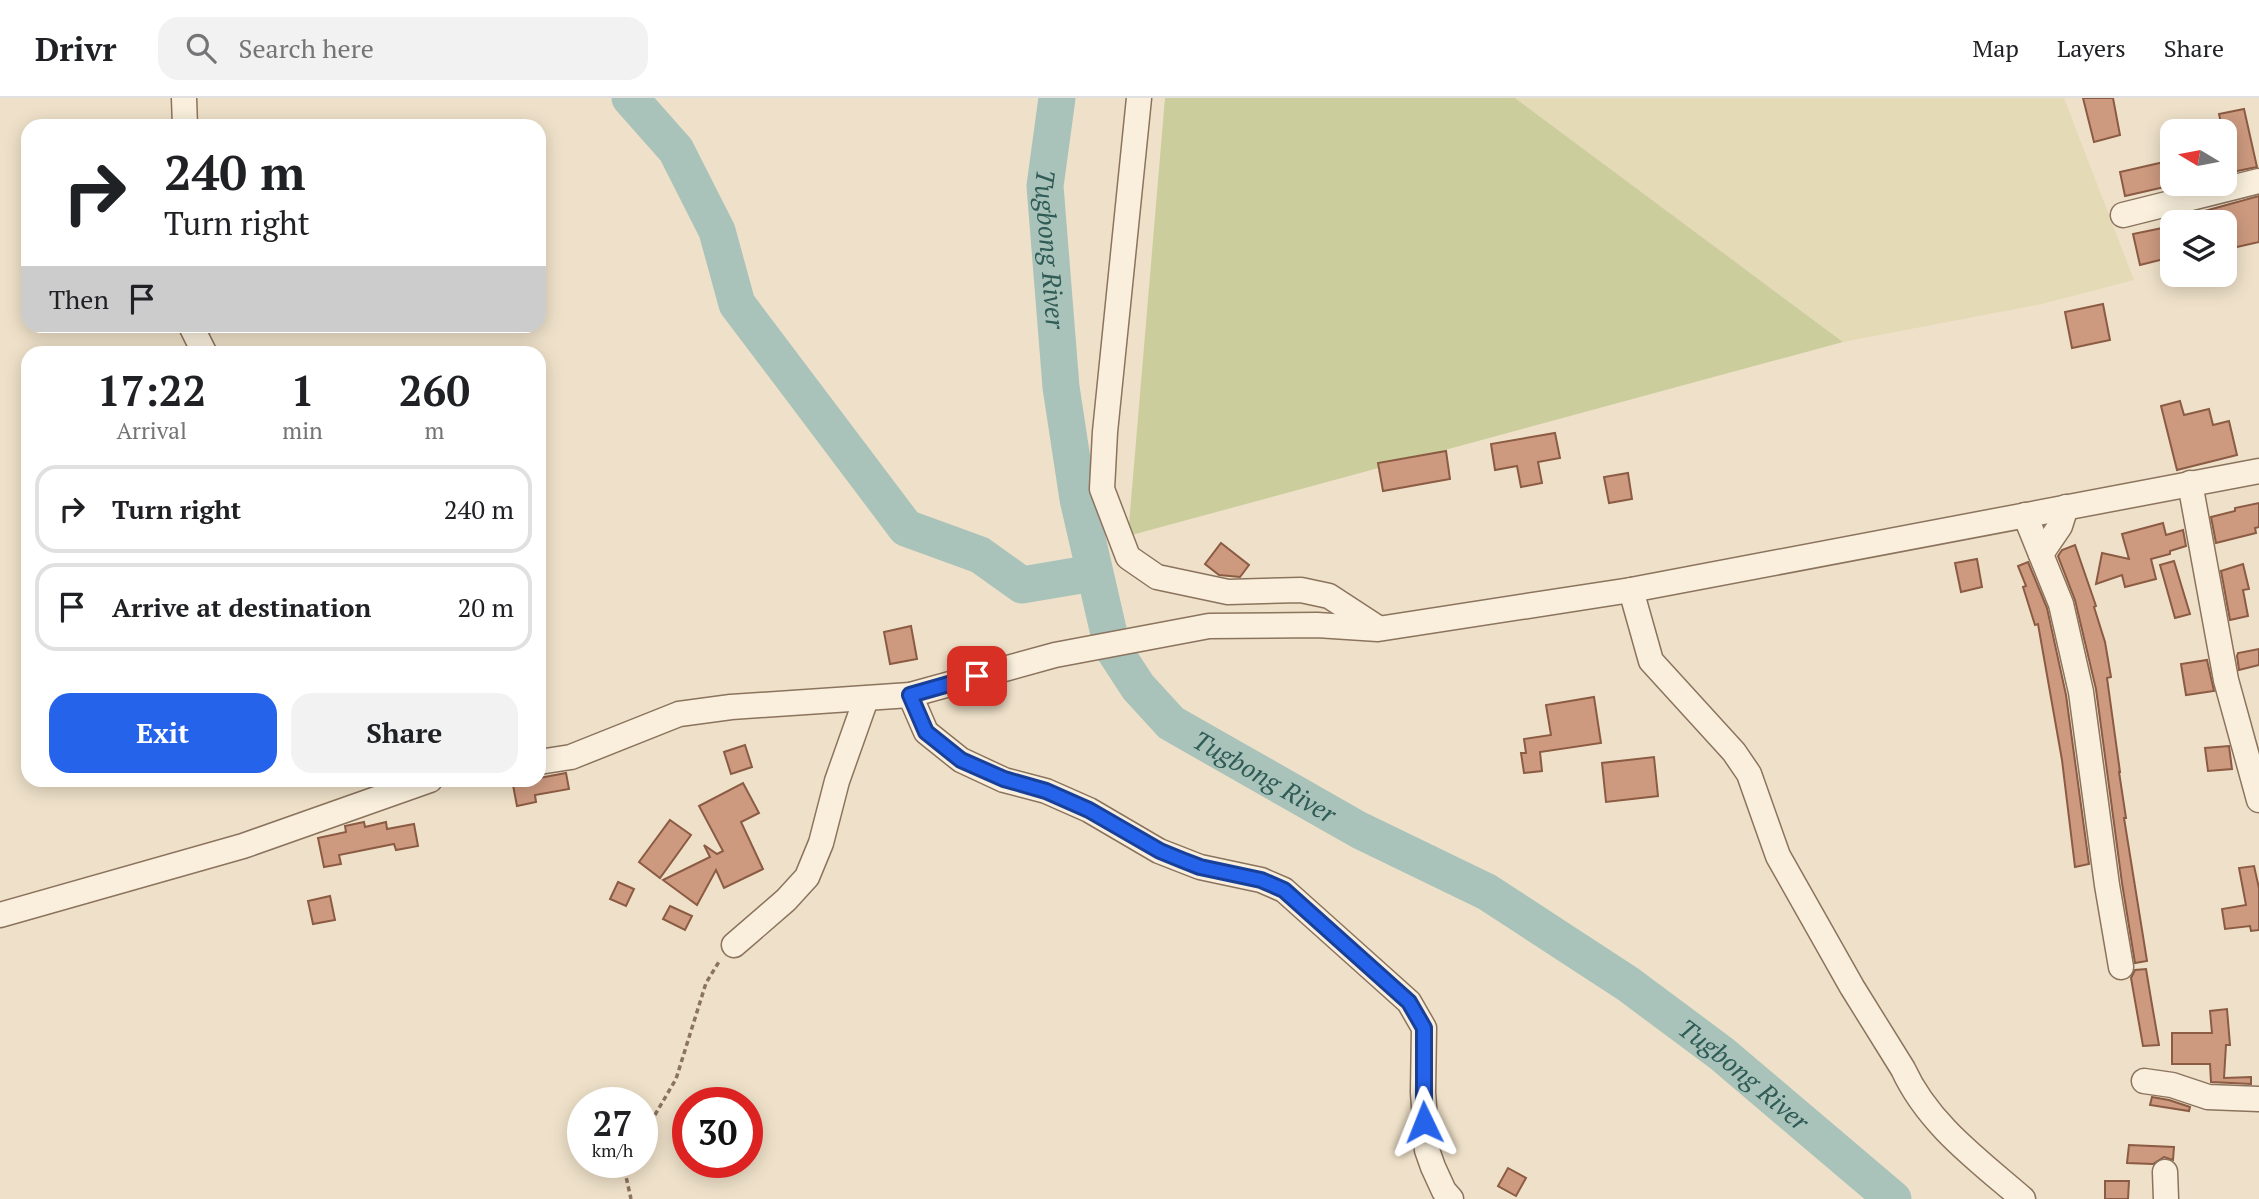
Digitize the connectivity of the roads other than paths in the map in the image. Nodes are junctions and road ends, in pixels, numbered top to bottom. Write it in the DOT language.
graph roads {
  1 [pos="184,98"];
  2 [pos="1139,98"];
  3 [pos="185,119"];
  4 [pos="2259,181"];
  5 [pos="2123,215"];
  6 [pos="2259,471"];
  7 [pos="2190,483"];
  8 [pos="2066,507"];
  9 [pos="2025,515"];
  10 [pos="2041,554"];
  11 [pos="1631,590"];
  12 [pos="1378,629"];
  13 [pos="910,695"];
  14 [pos="866,699"];
  15 [pos="546,761"];
  16 [pos="410,787"];
  17 [pos="2259,800"];
  18 [pos="0,915"];
  19 [pos="734,945"];
  20 [pos="2122,967"];
  21 [pos="2144,1081"];
  22 [pos="2259,1099"];
  23 [pos="2165,1172"];
  24 [pos="1451,1199"];
  25 [pos="2022,1199"];
  26 [pos="2166,1199"];
  1 -- 3 [label="street"];
  2 -- 12 [label="street"];
  4 -- 5 [label="street"];
  6 -- 7 [label="street"];
  7 -- 8 [label="street"];
  7 -- 17 [label="street"];
  8 -- 9 [label="street"];
  8 -- 10 [label="street"];
  9 -- 10 [label="street"];
  9 -- 11 [label="street"];
  10 -- 20 [label="street"];
  11 -- 12 [label="street"];
  11 -- 25 [label="street"];
  12 -- 13 [label="street"];
  13 -- 14 [label="street"];
  13 -- 24 [label="street"];
  14 -- 15 [label="street"];
  14 -- 19 [label="street"];
  16 -- 18 [label="street"];
  21 -- 22 [label="street"];
  23 -- 26 [label="street"];
}
